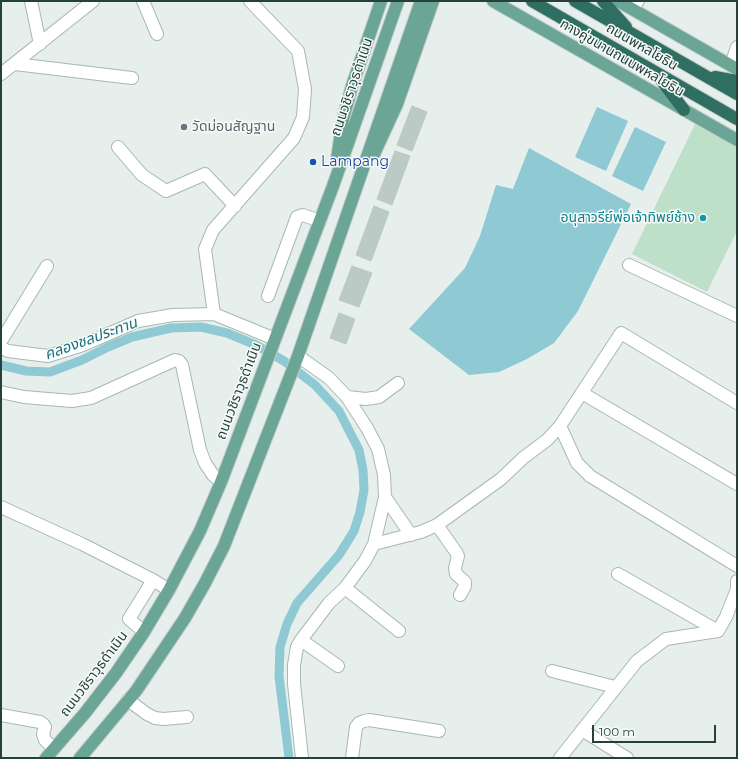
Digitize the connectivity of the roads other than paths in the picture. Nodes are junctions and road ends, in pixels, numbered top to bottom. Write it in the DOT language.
graph roads {
  1 [pos="31,1"];
  2 [pos="93,1"];
  3 [pos="143,1"];
  4 [pos="250,1"];
  5 [pos="381,1"];
  6 [pos="398,1"];
  7 [pos="421,1"];
  8 [pos="433,1"];
  9 [pos="493,1"];
  10 [pos="532,1"];
  11 [pos="575,1"];
  12 [pos="603,1"];
  13 [pos="618,1"];
  14 [pos="635,5"];
  15 [pos="157,34"];
  16 [pos="633,34"];
  17 [pos="40,44"];
  18 [pos="737,47"];
  19 [pos="15,64"];
  20 [pos="734,67"];
  21 [pos="655,72"];
  22 [pos="1,74"];
  23 [pos="706,76"];
  24 [pos="132,78"];
  25 [pos="737,81"];
  26 [pos="737,94"];
  27 [pos="684,110"];
  28 [pos="737,119"];
  29 [pos="737,140"];
  30 [pos="118,147"];
  31 [pos="333,186"];
  32 [pos="353,194"];
  33 [pos="235,206"];
  34 [pos="320,221"];
  35 [pos="629,265"];
  36 [pos="47,266"];
  37 [pos="268,296"];
  38 [pos="214,314"];
  39 [pos="737,316"];
  40 [pos="275,339"];
  41 [pos="1,342"];
  42 [pos="1,348"];
  43 [pos="298,356"];
  44 [pos="398,383"];
  45 [pos="1,392"];
  46 [pos="582,393"];
  47 [pos="347,397"];
  48 [pos="737,404"];
  49 [pos="560,426"];
  50 [pos="220,482"];
  51 [pos="737,484"];
  52 [pos="385,497"];
  53 [pos="1,507"];
  54 [pos="437,525"];
  55 [pos="411,535"];
  56 [pos="374,544"];
  57 [pos="737,566"];
  58 [pos="618,574"];
  59 [pos="153,580"];
  60 [pos="737,581"];
  61 [pos="345,588"];
  62 [pos="169,590"];
  63 [pos="460,595"];
  64 [pos="399,631"];
  65 [pos="718,631"];
  66 [pos="144,632"];
  67 [pos="301,640"];
  68 [pos="338,666"];
  69 [pos="552,671"];
  70 [pos="615,687"];
  71 [pos="128,700"];
  72 [pos="1,715"];
  73 [pos="187,717"];
  74 [pos="582,730"];
  75 [pos="438,731"];
  76 [pos="50,754"];
  77 [pos="80,758"];
  78 [pos="302,758"];
  79 [pos="352,758"];
  80 [pos="560,758"];
  81 [pos="627,758"];
  1 -- 17 [label="street"];
  2 -- 17 [label="street"];
  3 -- 15 [label="street"];
  4 -- 33 [label="street"];
  5 -- 31 [label="main road"];
  6 -- 31 [label="main road, ถนนวชิราวุธดำเนิน"];
  7 -- 32 [label="main road"];
  8 -- 32 [label="main road"];
  9 -- 27 [label="main road, ทางคู่ขนานถนนพหลโยธิน"];
  10 -- 21 [label="highway, ถนนพหลโยธิน"];
  11 -- 16 [label="highway, ถนนพหลโยธิน"];
  12 -- 16 [label="highway"];
  13 -- 14 [label="main road"];
  14 -- 20 [label="main road"];
  16 -- 23 [label="highway, ถนนพหลโยธิน"];
  17 -- 19 [label="street"];
  18 -- 20 [label="street"];
  19 -- 22 [label="street"];
  19 -- 24 [label="street"];
  21 -- 27 [label="highway"];
  21 -- 28 [label="highway, ถนนพหลโยธิน"];
  23 -- 25 [label="highway"];
  23 -- 26 [label="highway, ถนนพหลโยธิน"];
  27 -- 29 [label="main road, ทางคู่ขนานถนนพหลโยธิน"];
  30 -- 33 [label="street"];
  31 -- 32 [label="main road"];
  31 -- 34 [label="main road, ถนนวชิราวุธดำเนิน"];
  32 -- 43 [label="main road"];
  33 -- 38 [label="street"];
  34 -- 37 [label="street"];
  34 -- 40 [label="main road, ถนนวชิราวุธดำเนิน"];
  35 -- 39 [label="street"];
  36 -- 41 [label="street"];
  38 -- 40 [label="street"];
  38 -- 42 [label="street"];
  40 -- 50 [label="main road, ถนนวชิราวุธดำเนิน"];
  43 -- 47 [label="street"];
  43 -- 71 [label="main road"];
  44 -- 47 [label="street"];
  45 -- 50 [label="street"];
  46 -- 48 [label="street"];
  46 -- 49 [label="street"];
  46 -- 51 [label="street"];
  47 -- 52 [label="street"];
  49 -- 54 [label="street"];
  49 -- 57 [label="street"];
  50 -- 62 [label="main road, ถนนวชิราวุธดำเนิน"];
  52 -- 55 [label="street"];
  52 -- 56 [label="street"];
  53 -- 59 [label="street"];
  54 -- 55 [label="street"];
  54 -- 63 [label="street"];
  55 -- 56 [label="street"];
  56 -- 61 [label="street"];
  58 -- 65 [label="street"];
  59 -- 62 [label="street"];
  59 -- 66 [label="street"];
  60 -- 65 [label="street"];
  61 -- 64 [label="street"];
  61 -- 67 [label="street"];
  62 -- 66 [label="main road, ถนนวชิราวุธดำเนิน"];
  65 -- 70 [label="street"];
  66 -- 76 [label="main road, ถนนวชิราวุธดำเนิน"];
  67 -- 68 [label="street"];
  67 -- 78 [label="street"];
  69 -- 70 [label="street"];
  70 -- 74 [label="street"];
  71 -- 73 [label="street"];
  71 -- 77 [label="main road"];
  72 -- 76 [label="street"];
  74 -- 80 [label="street"];
  74 -- 81 [label="street"];
  75 -- 79 [label="street"];
}
